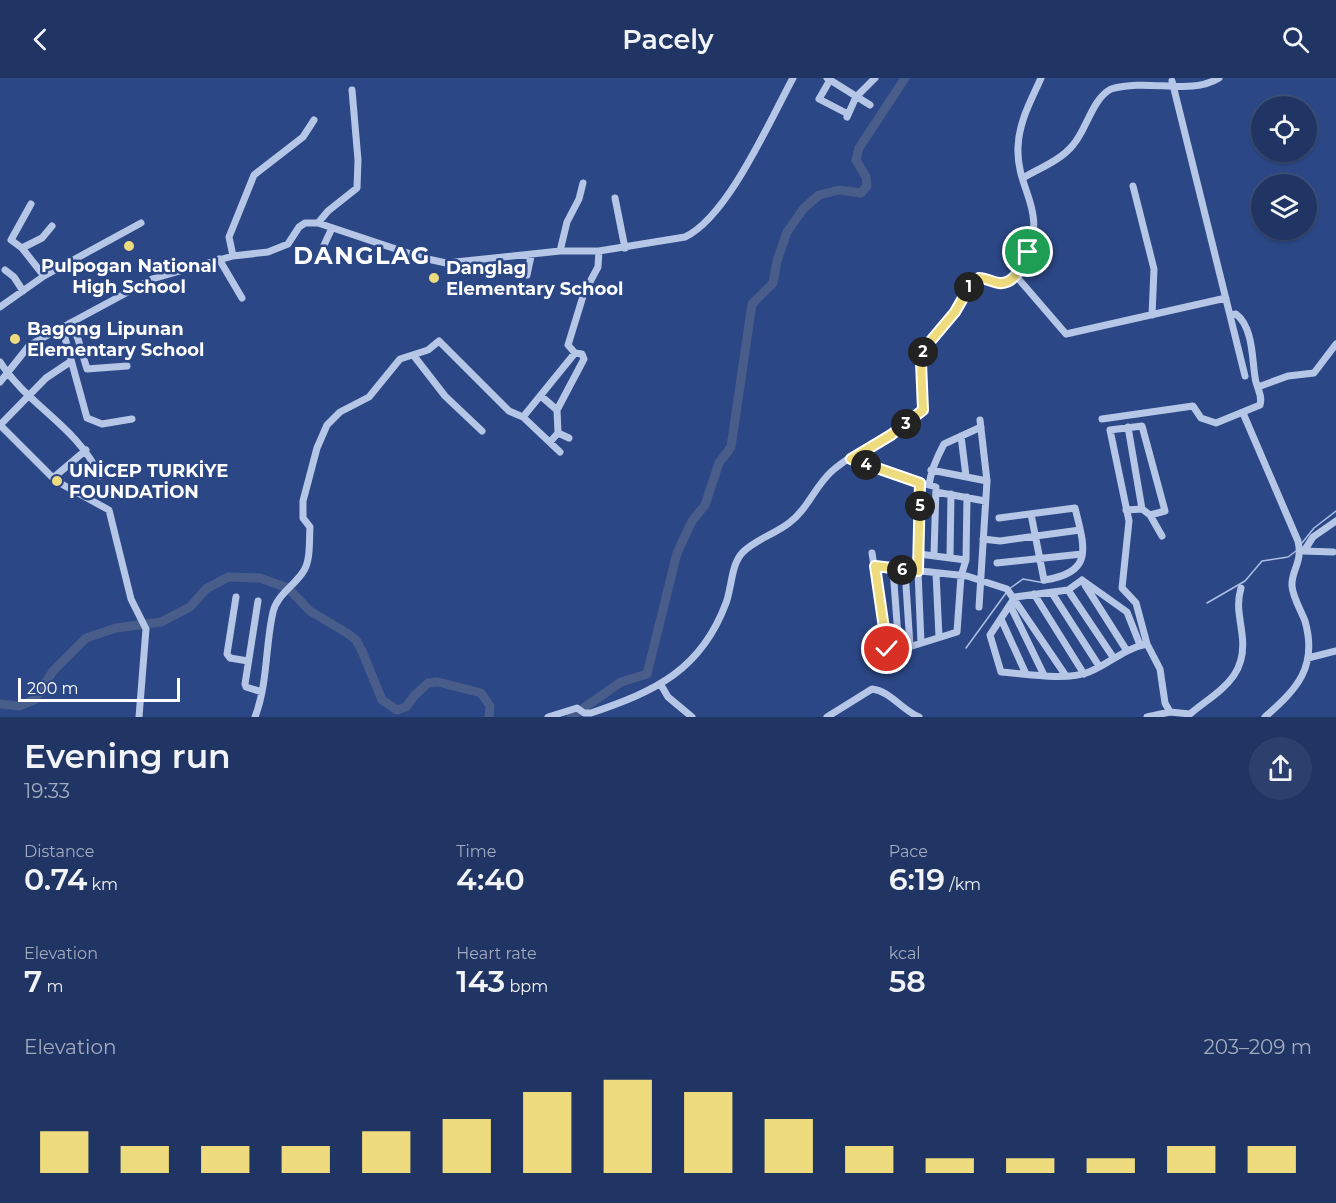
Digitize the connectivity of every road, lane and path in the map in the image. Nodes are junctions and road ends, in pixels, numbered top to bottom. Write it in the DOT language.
graph roads {
  1 [pos="793,78"];
  2 [pos="843,78"];
  3 [pos="874,78"];
  4 [pos="1041,78"];
  5 [pos="1219,78"];
  6 [pos="831,81"];
  7 [pos="1172,81"];
  8 [pos="352,90"];
  9 [pos="856,97"];
  10 [pos="870,105"];
  11 [pos="314,120"];
  12 [pos="1023,178"];
  13 [pos="583,183"];
  14 [pos="1133,186"];
  15 [pos="615,198"];
  16 [pos="31,204"];
  17 [pos="141,223"];
  18 [pos="52,226"];
  19 [pos="324,226"];
  20 [pos="22,248"];
  21 [pos="625,248"];
  22 [pos="560,251"];
  23 [pos="599,252"];
  24 [pos="233,256"];
  25 [pos="531,256"];
  26 [pos="318,258"];
  27 [pos="219,259"];
  28 [pos="5,270"];
  29 [pos="527,275"];
  30 [pos="44,276"];
  31 [pos="1016,276"];
  32 [pos="23,291"];
  33 [pos="242,298"];
  34 [pos="1226,298"];
  35 [pos="0,306"];
  36 [pos="1152,315"];
  37 [pos="1230,315"];
  38 [pos="70,323"];
  39 [pos="62,327"];
  40 [pos="1336,344"];
  41 [pos="575,353"];
  42 [pos="414,356"];
  43 [pos="0,362"];
  44 [pos="70,362"];
  45 [pos="127,366"];
  46 [pos="8,374"];
  47 [pos="1245,376"];
  48 [pos="0,382"];
  49 [pos="1258,387"];
  50 [pos="29,394"];
  51 [pos="541,396"];
  52 [pos="557,410"];
  53 [pos="1243,413"];
  54 [pos="1123,416"];
  55 [pos="523,417"];
  56 [pos="132,419"];
  57 [pos="1102,419"];
  58 [pos="0,425"];
  59 [pos="1127,428"];
  60 [pos="482,430"];
  61 [pos="558,433"];
  62 [pos="961,436"];
  63 [pos="570,438"];
  64 [pos="550,442"];
  65 [pos="86,450"];
  66 [pos="560,452"];
  67 [pos="851,459"];
  68 [pos="931,470"];
  69 [pos="100,476"];
  70 [pos="966,476"];
  71 [pos="53,478"];
  72 [pos="987,481"];
  73 [pos="920,483"];
  74 [pos="929,485"];
  75 [pos="936,492"];
  76 [pos="951,494"];
  77 [pos="967,497"];
  78 [pos="985,501"];
  79 [pos="1142,509"];
  80 [pos="1126,510"];
  81 [pos="1031,514"];
  82 [pos="1150,515"];
  83 [pos="999,518"];
  84 [pos="1336,521"];
  85 [pos="1080,530"];
  86 [pos="1035,536"];
  87 [pos="1162,536"];
  88 [pos="983,539"];
  89 [pos="1302,551"];
  90 [pos="1333,552"];
  91 [pos="872,553"];
  92 [pos="919,554"];
  93 [pos="1082,554"];
  94 [pos="934,555"];
  95 [pos="950,556"];
  96 [pos="1039,559"];
  97 [pos="966,560"];
  98 [pos="997,563"];
  99 [pos="875,566"];
  100 [pos="893,569"];
  101 [pos="905,570"];
  102 [pos="918,571"];
  103 [pos="936,573"];
  104 [pos="961,576"];
  105 [pos="980,580"];
  106 [pos="1082,580"];
  107 [pos="1241,588"];
  108 [pos="1068,590"];
  109 [pos="1011,593"];
  110 [pos="1052,593"];
  111 [pos="1034,594"];
  112 [pos="236,597"];
  113 [pos="258,601"];
  114 [pos="1010,605"];
  115 [pos="979,607"];
  116 [pos="1001,619"];
  117 [pos="939,637"];
  118 [pos="921,643"];
  119 [pos="1143,644"];
  120 [pos="910,646"];
  121 [pos="899,650"];
  122 [pos="1127,651"];
  123 [pos="1336,651"];
  124 [pos="1113,657"];
  125 [pos="1308,658"];
  126 [pos="248,661"];
  127 [pos="1099,666"];
  128 [pos="1026,674"];
  129 [pos="1084,674"];
  130 [pos="1044,675"];
  131 [pos="1066,676"];
  132 [pos="661,685"];
  133 [pos="262,692"];
  134 [pos="1170,712"];
  135 [pos="1191,716"];
  136 [pos="139,717"];
  137 [pos="255,717"];
  138 [pos="548,717"];
  139 [pos="692,717"];
  140 [pos="827,717"];
  141 [pos="919,717"];
  142 [pos="1147,717"];
  143 [pos="1265,717"];
  1 -- 21 [label="street"];
  2 -- 6 [label="street"];
  3 -- 9 [label="street"];
  4 -- 12 [label="street"];
  5 -- 7 [label="street"];
  6 -- 9 [label="street"];
  6 -- 9 [label="street"];
  7 -- 12 [label="street"];
  7 -- 34 [label="street"];
  8 -- 19 [label="street"];
  9 -- 10 [label="street"];
  11 -- 24 [label="street"];
  12 -- 31 [label="street"];
  13 -- 22 [label="street"];
  14 -- 36 [label="street"];
  15 -- 21 [label="street"];
  16 -- 20 [label="street"];
  17 -- 30 [label="street"];
  18 -- 20 [label="street"];
  19 -- 24 [label="street"];
  19 -- 25 [label="street"];
  19 -- 26 [label="street"];
  20 -- 30 [label="street"];
  21 -- 23 [label="street"];
  22 -- 23 [label="street"];
  22 -- 25 [label="street"];
  23 -- 41 [label="street"];
  24 -- 27 [label="street"];
  25 -- 29 [label="street"];
  27 -- 33 [label="street"];
  27 -- 38 [label="street"];
  28 -- 32 [label="street"];
  30 -- 32 [label="street"];
  31 -- 36 [label="street"];
  31 -- 67 [label="street"];
  32 -- 35 [label="street"];
  34 -- 36 [label="street"];
  34 -- 37 [label="street"];
  37 -- 47 [label="street"];
  37 -- 49 [label="street"];
  38 -- 39 [label="street"];
  38 -- 45 [label="street"];
  39 -- 44 [label="street"];
  39 -- 46 [label="street"];
  40 -- 49 [label="street"];
  41 -- 51 [label="street"];
  41 -- 52 [label="street"];
  42 -- 55 [label="street"];
  42 -- 60 [label="street"];
  42 -- 133 [label="street"];
  43 -- 46 [label="street"];
  44 -- 50 [label="street"];
  44 -- 56 [label="street"];
  46 -- 48 [label="street"];
  46 -- 50 [label="street"];
  49 -- 53 [label="street"];
  50 -- 58 [label="street"];
  50 -- 65 [label="street"];
  51 -- 52 [label="street"];
  51 -- 55 [label="street"];
  52 -- 61 [label="street"];
  53 -- 54 [label="street"];
  53 -- 89 [label="street"];
  54 -- 57 [label="street"];
  54 -- 59 [label="street"];
  55 -- 64 [label="street"];
  58 -- 71 [label="street"];
  59 -- 79 [label="street"];
  59 -- 80 [label="street"];
  59 -- 82 [label="street"];
  61 -- 63 [label="street"];
  61 -- 64 [label="street"];
  62 -- 68 [label="street"];
  62 -- 70 [label="street"];
  62 -- 72 [label="street"];
  64 -- 66 [label="street"];
  65 -- 69 [label="street"];
  65 -- 71 [label="street"];
  67 -- 73 [label="street"];
  67 -- 132 [label="street"];
  68 -- 70 [label="street"];
  68 -- 74 [label="street"];
  70 -- 72 [label="street"];
  71 -- 136 [label="street"];
  72 -- 78 [label="street"];
  73 -- 74 [label="street"];
  73 -- 92 [label="street"];
  74 -- 75 [label="street"];
  75 -- 76 [label="street"];
  75 -- 94 [label="street"];
  76 -- 77 [label="street"];
  76 -- 95 [label="street"];
  77 -- 78 [label="street"];
  77 -- 97 [label="street"];
  78 -- 88 [label="street"];
  79 -- 80 [label="street"];
  79 -- 82 [label="street"];
  80 -- 119 [label="street"];
  81 -- 83 [label="street"];
  81 -- 85 [label="street"];
  81 -- 86 [label="street"];
  82 -- 87 [label="street"];
  84 -- 89 [label="street"];
  85 -- 86 [label="street"];
  85 -- 93 [label="street"];
  86 -- 88 [label="street"];
  86 -- 96 [label="street"];
  88 -- 105 [label="street"];
  89 -- 90 [label="street"];
  89 -- 125 [label="street"];
  91 -- 99 [label="street"];
  92 -- 94 [label="street"];
  92 -- 102 [label="street"];
  93 -- 96 [label="street"];
  93 -- 96 [label="street"];
  94 -- 95 [label="street"];
  95 -- 97 [label="street"];
  96 -- 98 [label="street"];
  97 -- 104 [label="street"];
  99 -- 100 [label="street"];
  99 -- 121 [label="street"];
  100 -- 101 [label="street"];
  100 -- 121 [label="street"];
  101 -- 102 [label="street"];
  101 -- 120 [label="street"];
  102 -- 103 [label="street"];
  102 -- 118 [label="street"];
  103 -- 104 [label="street"];
  103 -- 117 [label="street"];
  104 -- 105 [label="street"];
  104 -- 117 [label="street"];
  105 -- 109 [label="street"];
  105 -- 115 [label="street"];
  106 -- 108 [label="street"];
  106 -- 119 [label="street"];
  106 -- 122 [label="street"];
  107 -- 135 [label="street"];
  108 -- 110 [label="street"];
  108 -- 124 [label="street"];
  109 -- 111 [label="street"];
  109 -- 114 [label="street"];
  109 -- 131 [label="street"];
  110 -- 111 [label="street"];
  110 -- 127 [label="street"];
  111 -- 129 [label="street"];
  112 -- 126 [label="street"];
  113 -- 126 [label="street"];
  114 -- 116 [label="street"];
  114 -- 130 [label="street"];
  116 -- 128 [label="street"];
  116 -- 128 [label="street"];
  117 -- 118 [label="street"];
  118 -- 120 [label="street"];
  119 -- 122 [label="street"];
  119 -- 134 [label="street"];
  120 -- 121 [label="street"];
  122 -- 124 [label="street"];
  123 -- 125 [label="street"];
  124 -- 127 [label="street"];
  125 -- 143 [label="street"];
  126 -- 133 [label="street"];
  127 -- 129 [label="street"];
  128 -- 130 [label="street"];
  129 -- 131 [label="street"];
  130 -- 131 [label="street"];
  132 -- 138 [label="street"];
  132 -- 139 [label="street"];
  133 -- 137 [label="street"];
  134 -- 135 [label="street"];
  134 -- 142 [label="street"];
  140 -- 141 [label="street"];
}
